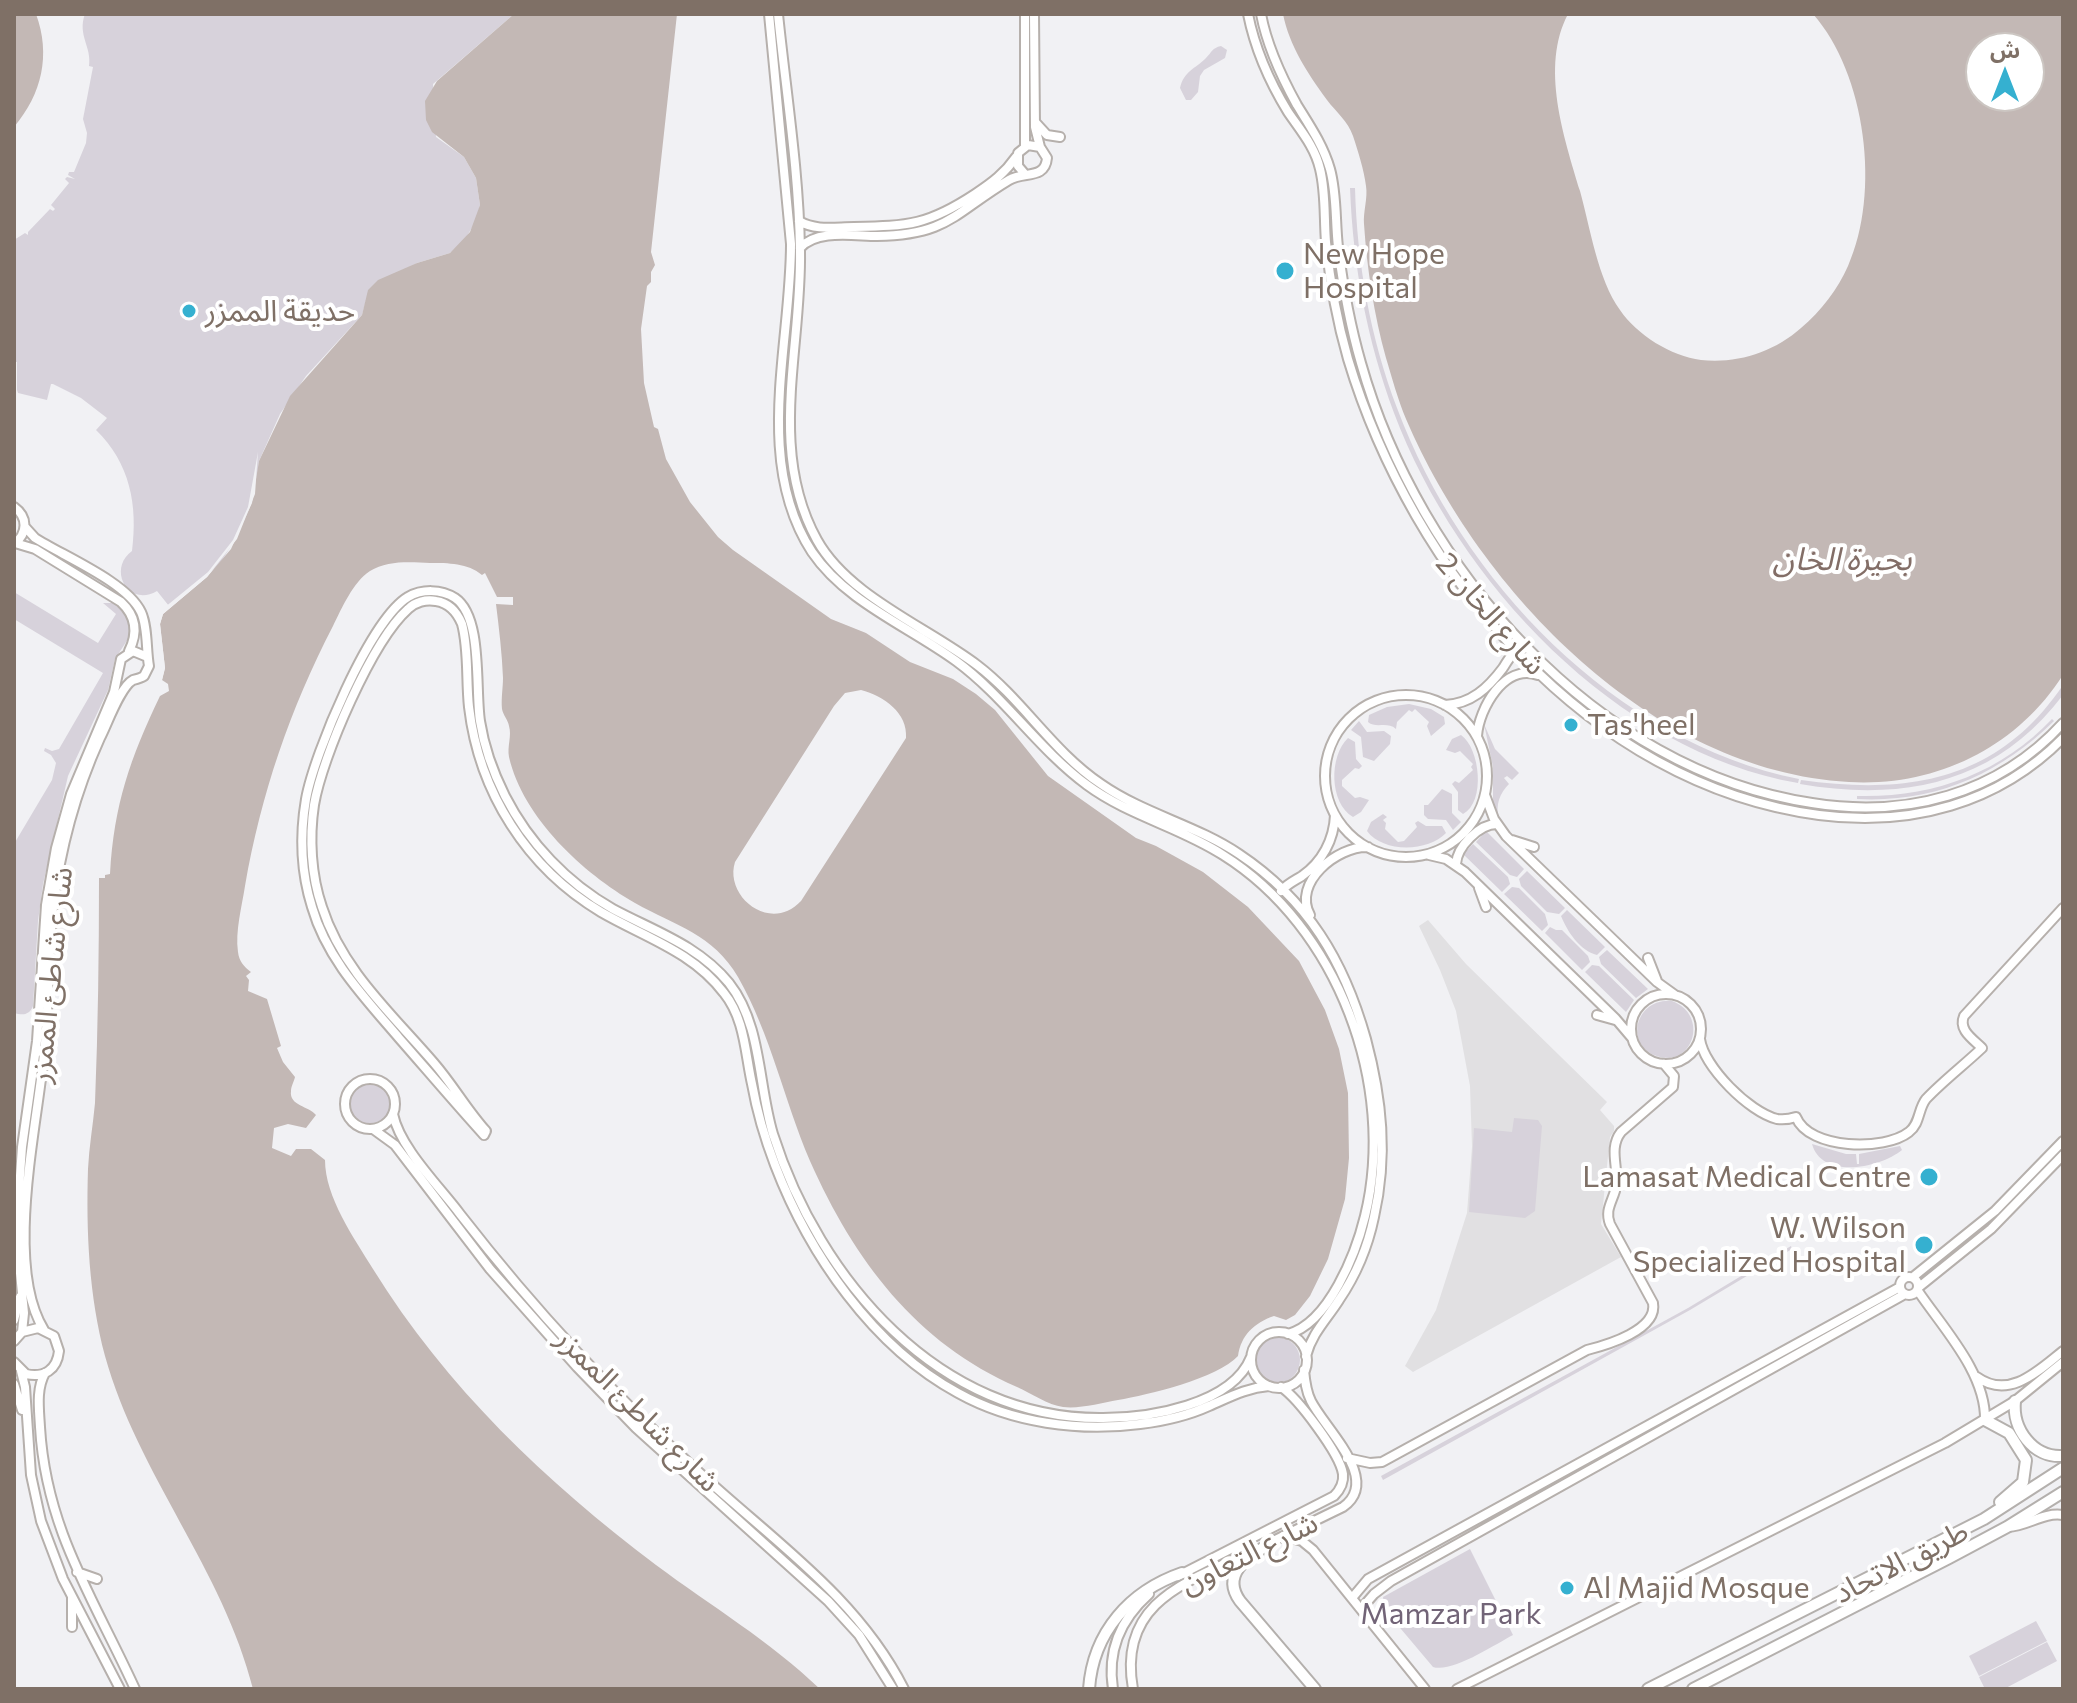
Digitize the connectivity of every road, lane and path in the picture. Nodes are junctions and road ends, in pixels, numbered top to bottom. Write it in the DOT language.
graph roads {
  1 [pos="769,14"];
  2 [pos="778,14"];
  3 [pos="1025,14"];
  4 [pos="1034,14"];
  5 [pos="1248,14"];
  6 [pos="1261,14"];
  7 [pos="1035,122"];
  8 [pos="1060,137"];
  9 [pos="1025,146"];
  10 [pos="1040,147"];
  11 [pos="1017,156"];
  12 [pos="1024,173"];
  13 [pos="1327,178"];
  14 [pos="1334,194"];
  15 [pos="1324,195"];
  16 [pos="799,221"];
  17 [pos="800,248"];
  18 [pos="785,422"];
  19 [pos="14,507"];
  20 [pos="25,527"];
  21 [pos="14,544"];
  22 [pos="930,638"];
  23 [pos="1529,648"];
  24 [pos="129,651"];
  25 [pos="1516,651"];
  26 [pos="145,656"];
  27 [pos="120,670"];
  28 [pos="1500,672"];
  29 [pos="1510,679"];
  30 [pos="133,680"];
  31 [pos="1552,685"];
  32 [pos="1445,705"];
  33 [pos="2063,723"];
  34 [pos="478,737"];
  35 [pos="1477,737"];
  36 [pos="2063,738"];
  37 [pos="1485,792"];
  38 [pos="504,805"];
  39 [pos="1909,806"];
  40 [pos="1335,814"];
  41 [pos="1874,819"];
  42 [pos="1497,824"];
  43 [pos="1510,839"];
  44 [pos="1368,847"];
  45 [pos="1534,847"];
  46 [pos="1424,854"];
  47 [pos="1456,864"];
  48 [pos="1298,878"];
  49 [pos="1477,884"];
  50 [pos="1307,887"];
  51 [pos="1282,889"];
  52 [pos="1280,901"];
  53 [pos="1486,907"];
  54 [pos="2063,908"];
  55 [pos="1312,932"];
  56 [pos="1648,958"];
  57 [pos="1657,982"];
  58 [pos="1675,995"];
  59 [pos="1597,1015"];
  60 [pos="1618,1021"];
  61 [pos="1632,1038"];
  62 [pos="1700,1039"];
  63 [pos="1664,1064"];
  64 [pos="437,1066"];
  65 [pos="430,1074"];
  66 [pos="393,1114"];
  67 [pos="373,1129"];
  68 [pos="2063,1141"];
  69 [pos="2063,1155"];
  70 [pos="2023,1185"];
  71 [pos="2015,1207"];
  72 [pos="1913,1277"];
  73 [pos="21,1288"];
  74 [pos="1918,1289"];
  75 [pos="1902,1291"];
  76 [pos="14,1320"];
  77 [pos="44,1330"];
  78 [pos="22,1332"];
  79 [pos="1288,1334"];
  80 [pos="14,1341"];
  81 [pos="2063,1351"];
  82 [pos="1306,1356"];
  83 [pos="1251,1357"];
  84 [pos="2063,1362"];
  85 [pos="16,1365"];
  86 [pos="1304,1370"];
  87 [pos="45,1373"];
  88 [pos="1976,1376"];
  89 [pos="14,1384"];
  90 [pos="1269,1386"];
  91 [pos="1281,1387"];
  92 [pos="2015,1401"];
  93 [pos="1985,1420"];
  94 [pos="26,1429"];
  95 [pos="2063,1456"];
  96 [pos="1347,1458"];
  97 [pos="1353,1468"];
  98 [pos="2063,1468"];
  99 [pos="1343,1473"];
  100 [pos="2063,1492"];
  101 [pos="2063,1515"];
  102 [pos="1984,1519"];
  103 [pos="2007,1527"];
  104 [pos="1279,1539"];
  105 [pos="77,1572"];
  106 [pos="1182,1573"];
  107 [pos="97,1579"];
  108 [pos="72,1596"];
  109 [pos="1352,1598"];
  110 [pos="1361,1609"];
  111 [pos="72,1627"];
  112 [pos="120,1689"];
  113 [pos="135,1689"];
  114 [pos="893,1689"];
  115 [pos="904,1689"];
  116 [pos="1089,1689"];
  117 [pos="1113,1689"];
  118 [pos="1133,1689"];
  119 [pos="1315,1689"];
  120 [pos="1425,1689"];
  121 [pos="1457,1689"];
  122 [pos="1648,1689"];
  123 [pos="1693,1689"];
  1 -- 18 [label="street"];
  2 -- 16 [label="street"];
  3 -- 9 [label="street"];
  4 -- 7 [label="street"];
  5 -- 13 [label="street, شارع الخان 2"];
  6 -- 13 [label="street, شارع الخان 2"];
  7 -- 8 [label="street"];
  7 -- 10 [label="street"];
  9 -- 10 [label="street"];
  9 -- 11 [label="street"];
  10 -- 12 [label="street"];
  11 -- 12 [label="street"];
  11 -- 16 [label="street"];
  12 -- 17 [label="street"];
  13 -- 14 [label="street, شارع الخان 2"];
  13 -- 15 [label="street, شارع الخان 2"];
  14 -- 15 [label="street"];
  14 -- 23 [label="street, شارع الخان 2"];
  15 -- 25 [label="street, شارع الخان 2"];
  16 -- 17 [label="street"];
  17 -- 18 [label="street"];
  18 -- 22 [label="street"];
  19 -- 20 [label="street"];
  20 -- 21 [label="street"];
  20 -- 26 [label="street"];
  21 -- 24 [label="street"];
  22 -- 51 [label="street"];
  22 -- 52 [label="street"];
  23 -- 25 [label="street"];
  23 -- 39 [label="street, شارع الخان 2"];
  24 -- 26 [label="street"];
  24 -- 27 [label="street"];
  25 -- 28 [label="street"];
  25 -- 31 [label="street, شارع الخان 2"];
  26 -- 30 [label="street"];
  27 -- 30 [label="street"];
  27 -- 73 [label="street, شارع شاطئ الممزر"];
  28 -- 29 [label="street"];
  28 -- 32 [label="street"];
  29 -- 31 [label="street"];
  29 -- 35 [label="street"];
  30 -- 77 [label="street, شارع شاطئ الممزر"];
  31 -- 41 [label="street, شارع الخان 2"];
  32 -- 35 [label="street"];
  32 -- 40 [label="street"];
  33 -- 39 [label="street, شارع الخان 2"];
  34 -- 38 [label="street"];
  34 -- 64 [label="street"];
  34 -- 65 [label="street"];
  35 -- 37 [label="street"];
  36 -- 41 [label="street, شارع الخان 2"];
  37 -- 42 [label="street"];
  37 -- 46 [label="street"];
  38 -- 83 [label="street"];
  38 -- 90 [label="street"];
  39 -- 41 [label="street"];
  40 -- 44 [label="street"];
  40 -- 48 [label="street"];
  42 -- 43 [label="street"];
  42 -- 47 [label="street"];
  43 -- 45 [label="street"];
  43 -- 57 [label="street"];
  44 -- 46 [label="street"];
  44 -- 50 [label="street"];
  46 -- 47 [label="street"];
  47 -- 49 [label="street"];
  48 -- 50 [label="street"];
  48 -- 51 [label="street"];
  49 -- 53 [label="street"];
  49 -- 60 [label="street"];
  50 -- 55 [label="street"];
  51 -- 52 [label="street"];
  51 -- 55 [label="street"];
  52 -- 55 [label="street"];
  54 -- 62 [label="street"];
  55 -- 79 [label="street"];
  55 -- 82 [label="street"];
  56 -- 57 [label="street"];
  57 -- 58 [label="street"];
  58 -- 61 [label="street"];
  58 -- 62 [label="street"];
  59 -- 60 [label="street"];
  60 -- 61 [label="street"];
  61 -- 63 [label="street"];
  62 -- 63 [label="street"];
  63 -- 96 [label="street"];
  64 -- 65 [label="street"];
  64 -- 65 [label="street"];
  66 -- 67 [label="street"];
  66 -- 67 [label="street"];
  66 -- 115 [label="street, شارع شاطئ الممزر"];
  67 -- 114 [label="street, شارع شاطئ الممزر"];
  68 -- 70 [label="street"];
  69 -- 71 [label="street"];
  70 -- 71 [label="street"];
  70 -- 72 [label="street"];
  71 -- 74 [label="street"];
  72 -- 74 [label="street"];
  72 -- 75 [label="street"];
  73 -- 76 [label="street"];
  73 -- 78 [label="street, شارع شاطئ الممزر"];
  74 -- 75 [label="street"];
  74 -- 88 [label="street"];
  75 -- 109 [label="street"];
  75 -- 110 [label="street"];
  77 -- 78 [label="street"];
  77 -- 87 [label="street, شارع شاطئ الممزر"];
  78 -- 80 [label="street"];
  79 -- 82 [label="street"];
  79 -- 83 [label="street"];
  81 -- 88 [label="street"];
  82 -- 86 [label="street"];
  83 -- 90 [label="street"];
  84 -- 92 [label="street"];
  85 -- 87 [label="street"];
  85 -- 94 [label="street"];
  86 -- 91 [label="street"];
  86 -- 96 [label="street"];
  87 -- 105 [label="street"];
  88 -- 93 [label="street"];
  89 -- 94 [label="street"];
  90 -- 91 [label="street"];
  91 -- 99 [label="street"];
  92 -- 93 [label="street"];
  92 -- 95 [label="highway"];
  93 -- 102 [label="highway"];
  93 -- 121 [label="street"];
  94 -- 108 [label="street"];
  96 -- 97 [label="street"];
  97 -- 99 [label="street"];
  97 -- 104 [label="street, شارع التعاون"];
  98 -- 102 [label="highway, طريق الاتحاد"];
  99 -- 106 [label="street, شارع التعاون"];
  100 -- 103 [label="highway, طريق الاتحاد"];
  101 -- 103 [label="street"];
  102 -- 122 [label="highway, طريق الاتحاد"];
  103 -- 123 [label="highway, طريق الاتحاد"];
  104 -- 109 [label="street"];
  104 -- 118 [label="street, شارع التعاون"];
  104 -- 119 [label="highway"];
  105 -- 107 [label="street"];
  105 -- 113 [label="street"];
  106 -- 116 [label="highway"];
  106 -- 117 [label="street, شارع التعاون"];
  108 -- 111 [label="street"];
  108 -- 112 [label="street"];
  109 -- 110 [label="street"];
  110 -- 120 [label="street"];
}
